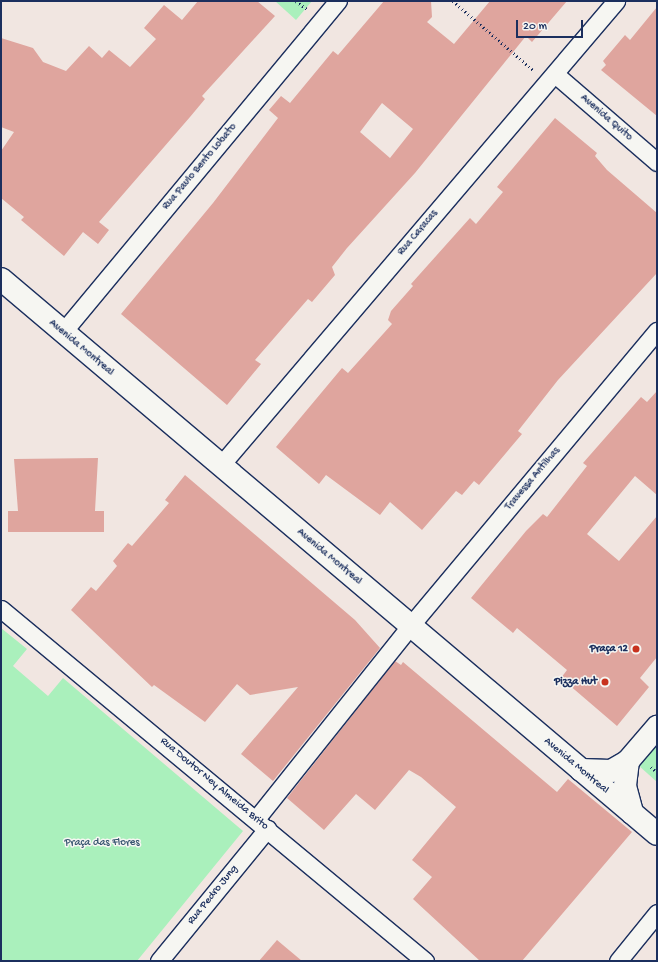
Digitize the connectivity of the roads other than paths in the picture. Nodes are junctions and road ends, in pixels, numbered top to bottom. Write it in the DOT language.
graph roads {
  1 [pos="338,1"];
  2 [pos="616,1"];
  3 [pos="551,78"];
  4 [pos="657,162"];
  5 [pos="1,280"];
  6 [pos="657,331"];
  7 [pos="62,333"];
  8 [pos="220,466"];
  9 [pos="1,609"];
  10 [pos="410,626"];
  11 [pos="657,727"];
  12 [pos="628,761"];
  13 [pos="580,770"];
  14 [pos="632,813"];
  15 [pos="262,824"];
  16 [pos="657,834"];
  17 [pos="657,913"];
  18 [pos="159,961"];
  19 [pos="426,961"];
  20 [pos="618,961"];
  1 -- 7 [label="street, Rua Paulo Bento Lobato"];
  2 -- 3 [label="street, Rua Caracas"];
  3 -- 4 [label="street, Avenida Quito"];
  3 -- 8 [label="street, Rua Caracas"];
  5 -- 7 [label="street, Avenida Montreal"];
  6 -- 10 [label="street, Travessa Antilhas"];
  7 -- 8 [label="street, Avenida Montreal"];
  8 -- 10 [label="street, Avenida Montreal"];
  9 -- 15 [label="street, Rua Doutor Ney Almeida Brito"];
  10 -- 13 [label="street, Avenida Montreal"];
  10 -- 15 [label="street, Travessa Antilhas"];
  11 -- 12 [label="street"];
  12 -- 13 [label="street"];
  12 -- 14 [label="street"];
  13 -- 14 [label="street, Avenida Montreal"];
  14 -- 16 [label="street, Avenida Montreal"];
  15 -- 18 [label="street, Rua Pedro Jung"];
  15 -- 19 [label="street, Rua Doutor Ney Almeida Brito"];
  17 -- 20 [label="street"];
}
